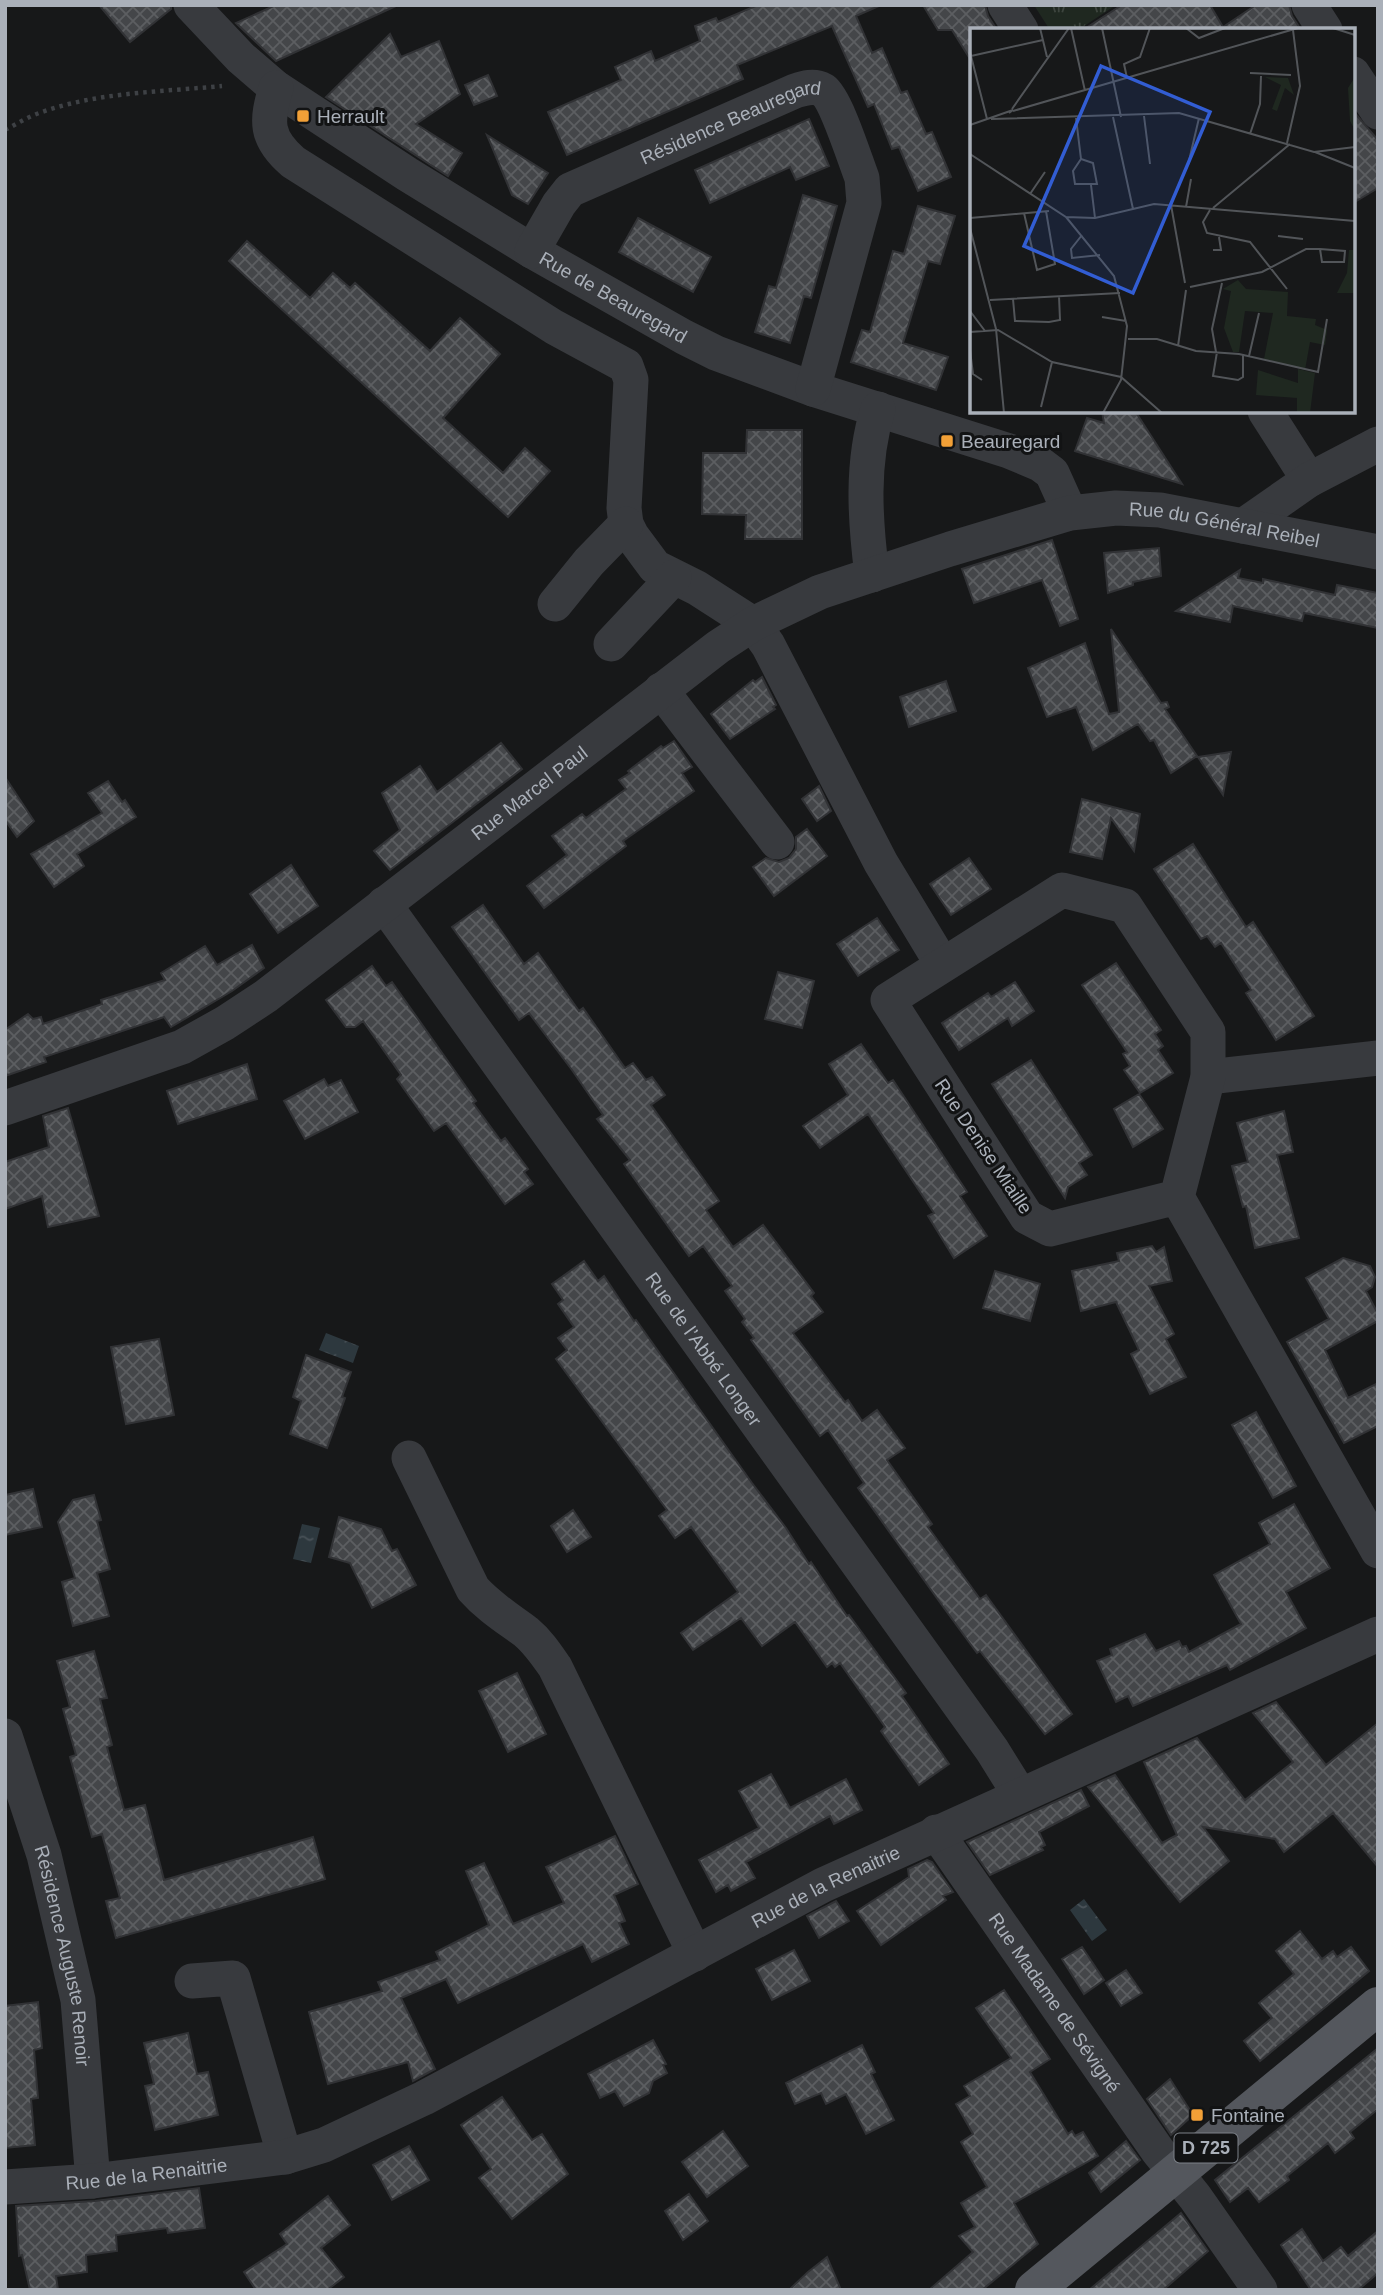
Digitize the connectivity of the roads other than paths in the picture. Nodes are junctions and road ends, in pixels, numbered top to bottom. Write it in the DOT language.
graph roads {
  1 [pos="191,5"];
  2 [pos="1005,5"];
  3 [pos="1309,5"];
  4 [pos="1020,28"];
  5 [pos="1324,28"];
  6 [pos="1355,77"];
  7 [pos="272,84"];
  8 [pos="1378,112"];
  9 [pos="532,251"];
  10 [pos="813,389"];
  11 [pos="878,409"];
  12 [pos="1266,413"];
  13 [pos="1378,444"];
  14 [pos="1309,480"];
  15 [pos="1070,513"];
  16 [pos="626,524"];
  17 [pos="1243,526"];
  18 [pos="1378,552"];
  19 [pos="872,575"];
  20 [pos="674,577"];
  21 [pos="555,604"];
  22 [pos="753,624"];
  23 [pos="611,645"];
  24 [pos="661,690"];
  25 [pos="777,842"];
  26 [pos="384,904"];
  27 [pos="942,964"];
  28 [pos="1378,1058"];
  29 [pos="1208,1077"];
  30 [pos="5,1108"];
  31 [pos="1177,1197"];
  32 [pos="409,1458"];
  33 [pos="1378,1551"];
  34 [pos="1378,1634"];
  35 [pos="5,1736"];
  36 [pos="1020,1795"];
  37 [pos="936,1832"];
  38 [pos="695,1954"];
  39 [pos="192,1981"];
  40 [pos="1378,2006"];
  41 [pos="285,2157"];
  42 [pos="1175,2173"];
  43 [pos="93,2181"];
  44 [pos="5,2187"];
  45 [pos="1043,2287"];
  46 [pos="1259,2290"];
  1 -- 7 [label="street, Rue de Beauregard"];
  2 -- 4 [label="street"];
  3 -- 5 [label="street"];
  6 -- 8 [label="street"];
  7 -- 9 [label="street, Rue de Beauregard"];
  7 -- 16 [label="street"];
  9 -- 10 [label="street, Rue de Beauregard"];
  9 -- 10 [label="street, Résidence Beauregard"];
  10 -- 11 [label="street, Rue de Beauregard"];
  11 -- 15 [label="street, Rue de Beauregard"];
  11 -- 19 [label="street"];
  12 -- 14 [label="street"];
  13 -- 14 [label="street"];
  14 -- 17 [label="street"];
  15 -- 17 [label="street, Rue du Général Reibel"];
  15 -- 19 [label="street, Rue Marcel Paul"];
  16 -- 20 [label="street"];
  16 -- 21 [label="street"];
  17 -- 18 [label="street, Rue du Général Reibel"];
  19 -- 22 [label="street, Rue Marcel Paul"];
  20 -- 22 [label="street"];
  20 -- 23 [label="street"];
  22 -- 24 [label="street, Rue Marcel Paul"];
  22 -- 27 [label="street"];
  24 -- 25 [label="street"];
  24 -- 26 [label="street, Rue Marcel Paul"];
  26 -- 30 [label="street, Rue Marcel Paul"];
  26 -- 36 [label="street, Rue de l’Abbé Longer"];
  27 -- 29 [label="street, Rue Denise Miaille"];
  27 -- 31 [label="street, Rue Denise Miaille"];
  28 -- 29 [label="street"];
  29 -- 31 [label="street, Rue Denise Miaille"];
  31 -- 33 [label="street"];
  32 -- 38 [label="street"];
  34 -- 36 [label="street, Rue de la Renaitrie"];
  35 -- 43 [label="street, Résidence Auguste Renoir"];
  36 -- 37 [label="street, Rue de la Renaitrie"];
  37 -- 38 [label="street, Rue de la Renaitrie"];
  37 -- 42 [label="street, Rue Madame de Sévigné"];
  38 -- 41 [label="street, Rue de la Renaitrie"];
  39 -- 41 [label="street"];
  40 -- 42 [label="main road, D 725"];
  41 -- 43 [label="street, Rue de la Renaitrie"];
  42 -- 45 [label="main road, D 725"];
  42 -- 46 [label="street, Rue Madame de Sévigné"];
  43 -- 44 [label="street, Rue de la Renaitrie"];
}
